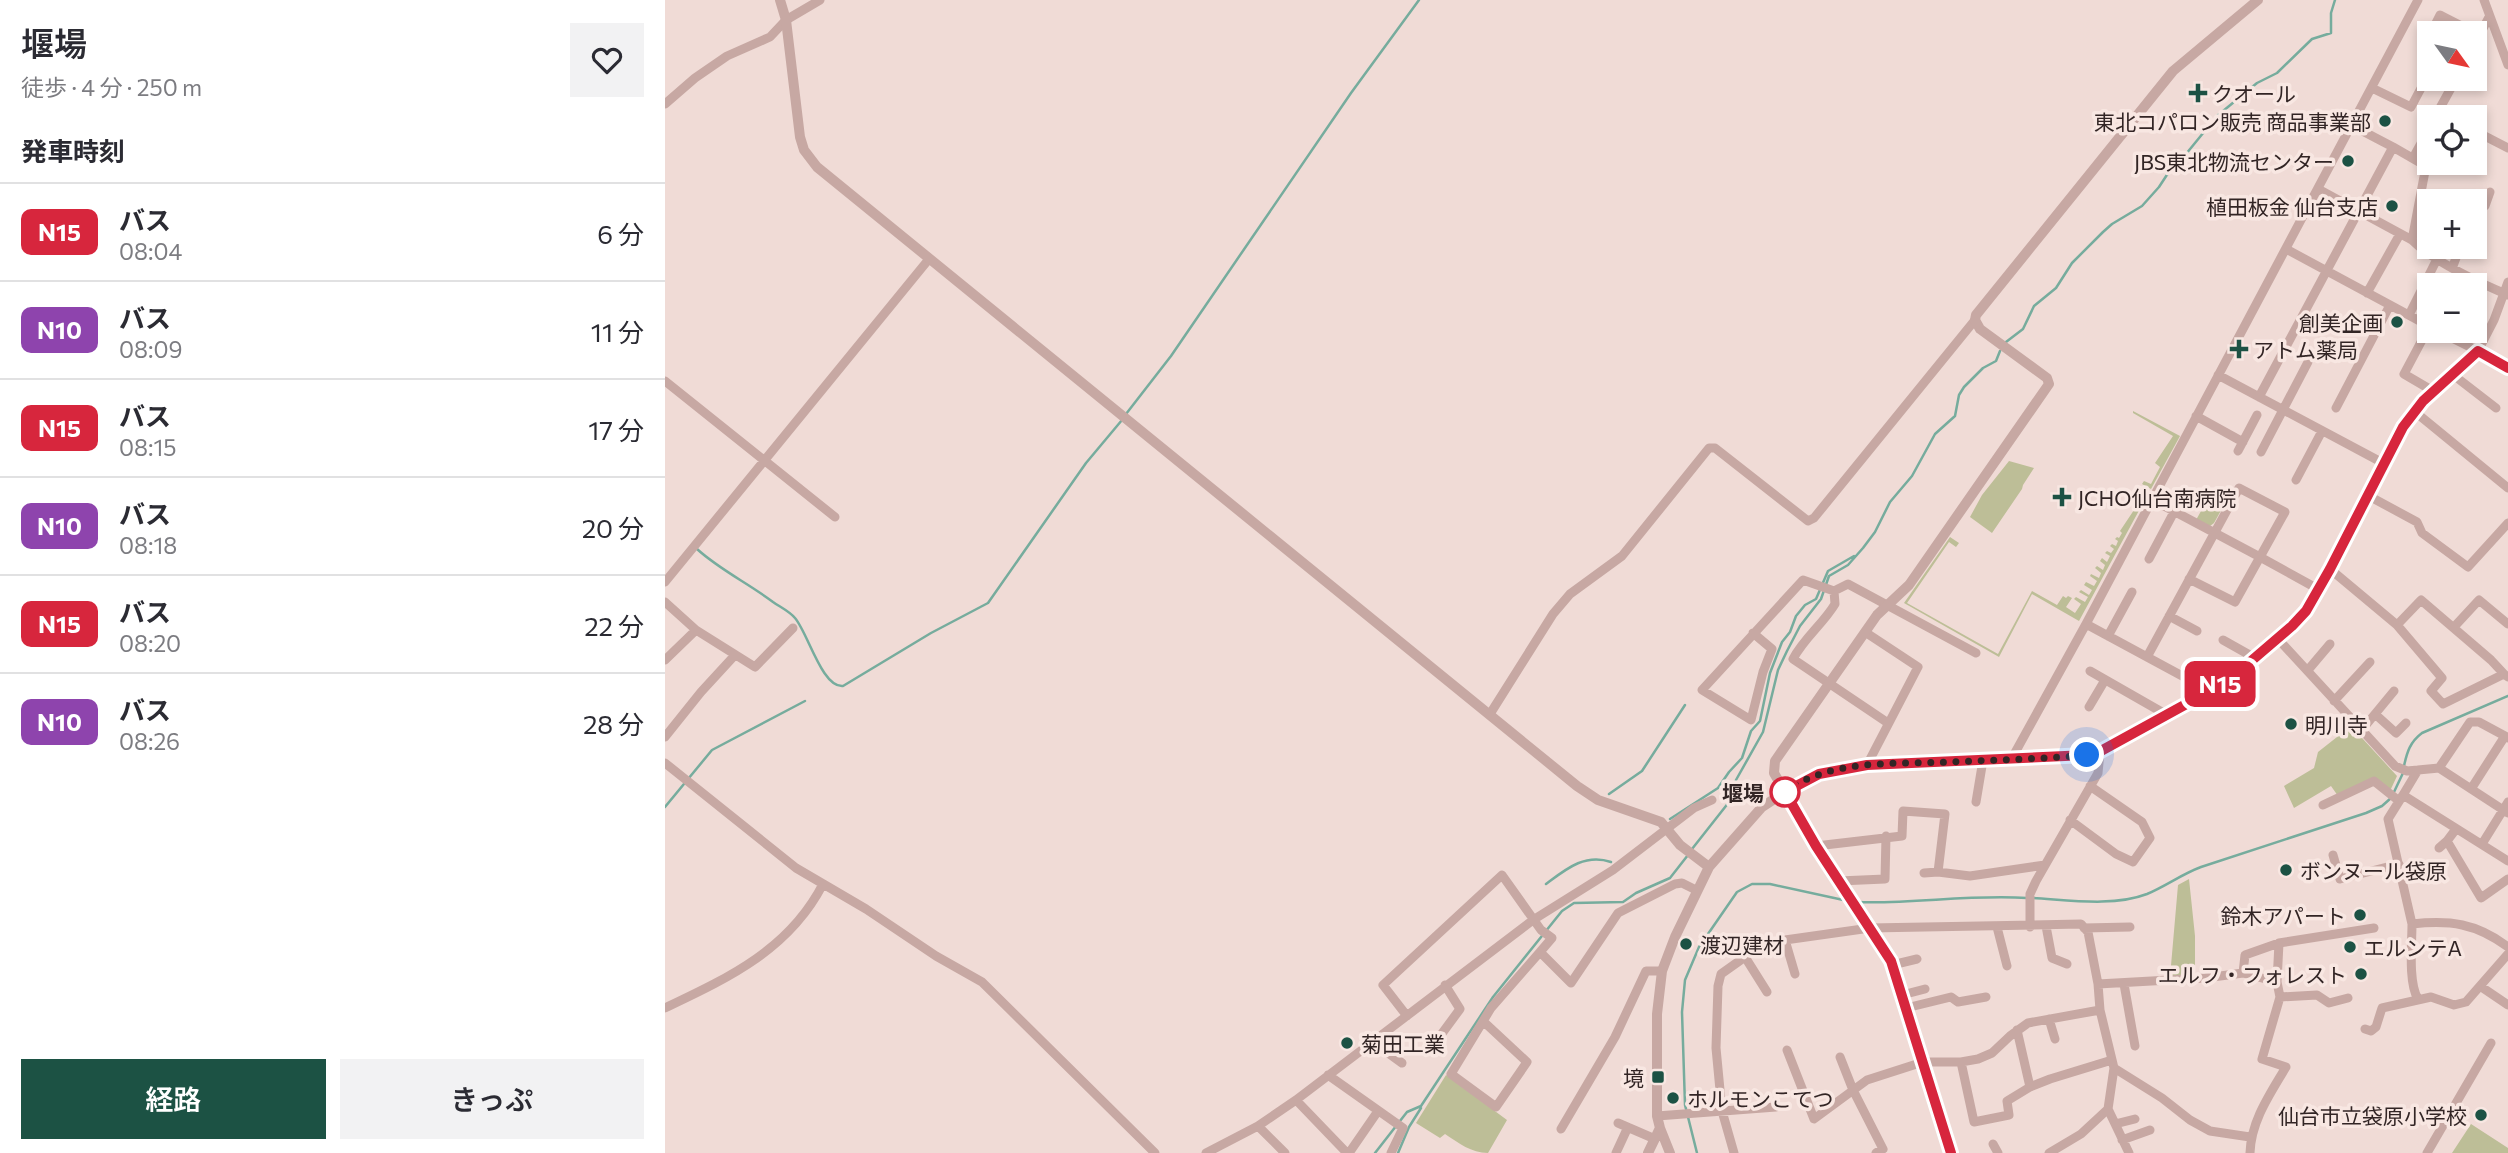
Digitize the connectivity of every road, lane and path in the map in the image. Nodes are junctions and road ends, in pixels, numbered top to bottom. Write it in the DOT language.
graph roads {
  1 [pos="780,0"];
  2 [pos="820,0"];
  3 [pos="2258,0"];
  4 [pos="2418,0"];
  5 [pos="2484,0"];
  6 [pos="2489,17"];
  7 [pos="786,20"];
  8 [pos="2487,21"];
  9 [pos="2505,52"];
  10 [pos="2508,65"];
  11 [pos="2372,88"];
  12 [pos="2420,91"];
  13 [pos="665,104"];
  14 [pos="2351,125"];
  15 [pos="2487,137"];
  16 [pos="2393,147"];
  17 [pos="2508,148"];
  18 [pos="2417,151"];
  19 [pos="2413,158"];
  20 [pos="2318,189"];
  21 [pos="2490,192"];
  22 [pos="2487,200"];
  23 [pos="2358,211"];
  24 [pos="2400,234"];
  25 [pos="2412,240"];
  26 [pos="2417,246"];
  27 [pos="2286,249"];
  28 [pos="929,259"];
  29 [pos="2437,259"];
  30 [pos="2439,259"];
  31 [pos="2456,259"];
  32 [pos="2453,266"];
  33 [pos="2326,271"];
  34 [pos="2508,282"];
  35 [pos="2367,293"];
  36 [pos="2506,294"];
  37 [pos="2390,305"];
  38 [pos="2409,315"];
  39 [pos="2417,319"];
  40 [pos="1975,320"];
  41 [pos="2420,343"];
  42 [pos="2462,343"];
  43 [pos="2478,351"];
  44 [pos="2308,362"];
  45 [pos="2508,368"];
  46 [pos="2218,374"];
  47 [pos="2452,374"];
  48 [pos="665,381"];
  49 [pos="2433,391"];
  50 [pos="2259,397"];
  51 [pos="2336,408"];
  52 [pos="2496,408"];
  53 [pos="2283,409"];
  54 [pos="2414,411"];
  55 [pos="2257,415"];
  56 [pos="2196,416"];
  57 [pos="2322,430"];
  58 [pos="2243,442"];
  59 [pos="2238,451"];
  60 [pos="2261,452"];
  61 [pos="766,461"];
  62 [pos="2383,463"];
  63 [pos="2297,480"];
  64 [pos="2508,488"];
  65 [pos="2367,495"];
  66 [pos="2151,499"];
  67 [pos="2174,512"];
  68 [pos="835,517"];
  69 [pos="2508,523"];
  70 [pos="2214,534"];
  71 [pos="2260,557"];
  72 [pos="2148,559"];
  73 [pos="2330,569"];
  74 [pos="2189,579"];
  75 [pos="665,582"];
  76 [pos="2318,589"];
  77 [pos="1832,590"];
  78 [pos="2132,592"];
  79 [pos="665,602"];
  80 [pos="1887,605"];
  81 [pos="2169,616"];
  82 [pos="2086,624"];
  83 [pos="2508,624"];
  84 [pos="2397,625"];
  85 [pos="2454,627"];
  86 [pos="793,628"];
  87 [pos="697,630"];
  88 [pos="2197,631"];
  89 [pos="1865,632"];
  90 [pos="1753,633"];
  91 [pos="2108,636"];
  92 [pos="2278,639"];
  93 [pos="2223,640"];
  94 [pos="2330,644"];
  95 [pos="1976,653"];
  96 [pos="735,655"];
  97 [pos="2147,657"];
  98 [pos="2255,658"];
  99 [pos="665,660"];
  100 [pos="2370,662"];
  101 [pos="2308,670"];
  102 [pos="2090,671"];
  103 [pos="2506,676"];
  104 [pos="2105,680"];
  105 [pos="1828,684"];
  106 [pos="2210,691"];
  107 [pos="2394,691"];
  108 [pos="2334,701"];
  109 [pos="2089,707"];
  110 [pos="1490,714"];
  111 [pos="2375,714"];
  112 [pos="2168,715"];
  113 [pos="1888,723"];
  114 [pos="2406,723"];
  115 [pos="2361,731"];
  116 [pos="665,737"];
  117 [pos="2507,737"];
  118 [pos="2099,752"];
  119 [pos="1983,760"];
  120 [pos="2011,760"];
  121 [pos="665,763"];
  122 [pos="1867,765"];
  123 [pos="2439,768"];
  124 [pos="2418,770"];
  125 [pos="2090,786"];
  126 [pos="2471,789"];
  127 [pos="1785,792"];
  128 [pos="2397,797"];
  129 [pos="1713,800"];
  130 [pos="1976,802"];
  131 [pos="2323,805"];
  132 [pos="2506,808"];
  133 [pos="2070,820"];
  134 [pos="1667,828"];
  135 [pos="2456,829"];
  136 [pos="1886,836"];
  137 [pos="2448,841"];
  138 [pos="2482,844"];
  139 [pos="1816,846"];
  140 [pos="2439,848"];
  141 [pos="2333,855"];
  142 [pos="2508,861"];
  143 [pos="2399,864"];
  144 [pos="2045,865"];
  145 [pos="1709,867"];
  146 [pos="1938,872"];
  147 [pos="1924,873"];
  148 [pos="2508,879"];
  149 [pos="1839,881"];
  150 [pos="823,884"];
  151 [pos="1696,890"];
  152 [pos="1534,920"];
  153 [pos="2412,924"];
  154 [pos="2046,926"];
  155 [pos="1997,927"];
  156 [pos="2030,927"];
  157 [pos="2130,927"];
  158 [pos="1870,928"];
  159 [pos="2084,928"];
  160 [pos="2374,928"];
  161 [pos="1785,940"];
  162 [pos="2280,943"];
  163 [pos="2508,947"];
  164 [pos="1540,952"];
  165 [pos="2508,955"];
  166 [pos="1745,957"];
  167 [pos="1917,958"];
  168 [pos="2067,964"];
  169 [pos="1892,965"];
  170 [pos="2007,966"];
  171 [pos="1662,971"];
  172 [pos="2243,973"];
  173 [pos="1795,974"];
  174 [pos="2277,982"];
  175 [pos="2098,984"];
  176 [pos="2124,984"];
  177 [pos="1445,985"];
  178 [pos="2480,986"];
  179 [pos="1925,989"];
  180 [pos="1767,992"];
  181 [pos="1902,995"];
  182 [pos="1986,997"];
  183 [pos="2280,997"];
  184 [pos="2349,998"];
  185 [pos="2418,999"];
  186 [pos="2508,1004"];
  187 [pos="665,1008"];
  188 [pos="1906,1008"];
  189 [pos="2100,1010"];
  190 [pos="1407,1016"];
  191 [pos="2049,1019"];
  192 [pos="1484,1021"];
  193 [pos="2365,1029"];
  194 [pos="2017,1030"];
  195 [pos="2056,1039"];
  196 [pos="1373,1042"];
  197 [pos="2491,1043"];
  198 [pos="2135,1046"];
  199 [pos="1432,1047"];
  200 [pos="1787,1050"];
  201 [pos="1840,1057"];
  202 [pos="1923,1062"];
  203 [pos="1961,1062"];
  204 [pos="1402,1063"];
  205 [pos="2113,1064"];
  206 [pos="1328,1075"];
  207 [pos="2030,1087"];
  208 [pos="1853,1090"];
  209 [pos="1296,1100"];
  210 [pos="1776,1107"];
  211 [pos="2108,1108"];
  212 [pos="1378,1111"];
  213 [pos="1722,1111"];
  214 [pos="1657,1116"];
  215 [pos="2135,1119"];
  216 [pos="2115,1124"];
  217 [pos="1258,1126"];
  218 [pos="1660,1128"];
  219 [pos="1561,1129"];
  220 [pos="2150,1130"];
  221 [pos="2251,1137"];
  222 [pos="1655,1139"];
  223 [pos="2122,1140"];
  224 [pos="1219,1150"];
  225 [pos="1155,1153"];
  226 [pos="1206,1153"];
  227 [pos="1285,1153"];
  228 [pos="1348,1153"];
  229 [pos="1391,1153"];
  230 [pos="1616,1153"];
  231 [pos="1648,1153"];
  232 [pos="1670,1153"];
  233 [pos="1734,1153"];
  234 [pos="1876,1153"];
  235 [pos="1951,1153"];
  236 [pos="2049,1153"];
  237 [pos="2128,1153"];
  238 [pos="2250,1153"];
  239 [pos="2427,1153"];
  1 -- 7 [label="street"];
  2 -- 7 [label="street"];
  3 -- 40 [label="street"];
  4 -- 11 [label="street"];
  5 -- 6 [label="street"];
  6 -- 8 [label="street"];
  6 -- 9 [label="street"];
  7 -- 13 [label="street"];
  7 -- 28 [label="street"];
  9 -- 10 [label="street"];
  11 -- 12 [label="street"];
  11 -- 14 [label="street"];
  14 -- 16 [label="street"];
  14 -- 20 [label="street"];
  15 -- 17 [label="street"];
  16 -- 19 [label="street"];
  16 -- 23 [label="street"];
  18 -- 19 [label="street"];
  19 -- 25 [label="street"];
  20 -- 23 [label="street"];
  20 -- 27 [label="street"];
  21 -- 22 [label="street"];
  23 -- 24 [label="street"];
  23 -- 33 [label="street"];
  24 -- 25 [label="street"];
  24 -- 35 [label="street"];
  25 -- 26 [label="street"];
  27 -- 33 [label="street"];
  27 -- 46 [label="street"];
  28 -- 61 [label="street"];
  28 -- 110 [label="street"];
  29 -- 38 [label="street"];
  30 -- 32 [label="street"];
  31 -- 32 [label="street"];
  32 -- 36 [label="street"];
  33 -- 35 [label="street"];
  33 -- 50 [label="street"];
  34 -- 36 [label="street"];
  35 -- 37 [label="street"];
  36 -- 43 [label="street"];
  37 -- 38 [label="street"];
  37 -- 51 [label="street"];
  38 -- 39 [label="street"];
  40 -- 80 [label="street"];
  40 -- 110 [label="street"];
  41 -- 49 [label="street"];
  42 -- 43 [label="street"];
  43 -- 45 [label="street"];
  43 -- 47 [label="street"];
  44 -- 53 [label="street"];
  46 -- 50 [label="street"];
  46 -- 56 [label="street"];
  47 -- 49 [label="street"];
  47 -- 52 [label="street"];
  48 -- 61 [label="street"];
  49 -- 54 [label="street"];
  50 -- 53 [label="street"];
  53 -- 57 [label="street"];
  53 -- 60 [label="street"];
  54 -- 62 [label="street"];
  54 -- 64 [label="street"];
  55 -- 58 [label="street"];
  56 -- 58 [label="street"];
  56 -- 66 [label="street"];
  57 -- 62 [label="street"];
  57 -- 63 [label="street"];
  58 -- 59 [label="street"];
  61 -- 68 [label="street"];
  61 -- 75 [label="street"];
  62 -- 65 [label="street"];
  65 -- 69 [label="street"];
  65 -- 73 [label="street"];
  66 -- 67 [label="street"];
  66 -- 82 [label="street"];
  67 -- 70 [label="street"];
  67 -- 72 [label="street"];
  70 -- 71 [label="street"];
  70 -- 71 [label="street"];
  70 -- 74 [label="street"];
  71 -- 74 [label="street"];
  71 -- 76 [label="street"];
  73 -- 76 [label="street"];
  73 -- 84 [label="street"];
  74 -- 81 [label="street"];
  76 -- 92 [label="street"];
  77 -- 80 [label="street"];
  77 -- 90 [label="street"];
  77 -- 105 [label="street"];
  78 -- 91 [label="street"];
  79 -- 87 [label="street"];
  80 -- 89 [label="street"];
  80 -- 95 [label="street"];
  81 -- 88 [label="street"];
  81 -- 97 [label="street"];
  82 -- 91 [label="street"];
  82 -- 120 [label="street"];
  83 -- 85 [label="street"];
  84 -- 85 [label="street"];
  84 -- 103 [label="street"];
  85 -- 103 [label="street"];
  86 -- 96 [label="street"];
  87 -- 96 [label="street"];
  87 -- 99 [label="street"];
  89 -- 105 [label="street"];
  89 -- 113 [label="street"];
  90 -- 90 [label="street"];
  91 -- 97 [label="street"];
  92 -- 98 [label="street"];
  92 -- 101 [label="street"];
  93 -- 98 [label="street"];
  94 -- 101 [label="street"];
  96 -- 116 [label="street"];
  97 -- 106 [label="street"];
  98 -- 106 [label="street"];
  100 -- 108 [label="street"];
  101 -- 108 [label="street"];
  102 -- 104 [label="street"];
  104 -- 109 [label="street"];
  104 -- 112 [label="street"];
  105 -- 113 [label="street"];
  105 -- 127 [label="street"];
  106 -- 112 [label="street"];
  107 -- 111 [label="street"];
  108 -- 115 [label="street"];
  110 -- 134 [label="street"];
  111 -- 114 [label="street"];
  111 -- 115 [label="street"];
  112 -- 118 [label="street"];
  113 -- 122 [label="street"];
  115 -- 124 [label="street"];
  117 -- 123 [label="street"];
  117 -- 126 [label="street"];
  118 -- 120 [label="street"];
  118 -- 125 [label="street"];
  119 -- 120 [label="street"];
  119 -- 122 [label="street"];
  119 -- 130 [label="street"];
  121 -- 150 [label="street"];
  122 -- 127 [label="street"];
  123 -- 124 [label="street"];
  123 -- 126 [label="street"];
  124 -- 128 [label="street"];
  125 -- 133 [label="street"];
  125 -- 133 [label="street"];
  126 -- 132 [label="street"];
  127 -- 139 [label="street"];
  127 -- 145 [label="street"];
  128 -- 131 [label="street"];
  128 -- 135 [label="street"];
  128 -- 143 [label="street"];
  129 -- 134 [label="street"];
  132 -- 138 [label="street"];
  133 -- 144 [label="street"];
  134 -- 145 [label="street"];
  134 -- 152 [label="street"];
  135 -- 137 [label="street"];
  135 -- 138 [label="street"];
  136 -- 139 [label="street"];
  136 -- 146 [label="street"];
  136 -- 149 [label="street"];
  137 -- 140 [label="street"];
  137 -- 148 [label="street"];
  138 -- 142 [label="street"];
  139 -- 149 [label="street"];
  141 -- 143 [label="street"];
  143 -- 153 [label="street"];
  144 -- 146 [label="street"];
  144 -- 156 [label="street"];
  145 -- 151 [label="street"];
  146 -- 147 [label="street"];
  149 -- 158 [label="street"];
  150 -- 187 [label="street"];
  150 -- 225 [label="street"];
  151 -- 164 [label="street"];
  151 -- 171 [label="street"];
  152 -- 164 [label="street"];
  152 -- 177 [label="street"];
  152 -- 190 [label="street"];
  153 -- 163 [label="street"];
  153 -- 185 [label="street"];
  154 -- 156 [label="street"];
  154 -- 159 [label="street"];
  154 -- 168 [label="street"];
  155 -- 156 [label="street"];
  155 -- 158 [label="street"];
  155 -- 170 [label="street"];
  157 -- 159 [label="street"];
  158 -- 161 [label="street"];
  158 -- 169 [label="street"];
  159 -- 175 [label="street"];
  160 -- 162 [label="street"];
  161 -- 166 [label="street"];
  161 -- 173 [label="street"];
  162 -- 172 [label="street"];
  162 -- 174 [label="street"];
  164 -- 192 [label="street"];
  165 -- 178 [label="street"];
  166 -- 180 [label="street"];
  166 -- 213 [label="street"];
  167 -- 169 [label="street"];
  169 -- 181 [label="street"];
  171 -- 214 [label="street"];
  171 -- 219 [label="street"];
  172 -- 174 [label="street"];
  172 -- 176 [label="street"];
  174 -- 183 [label="street"];
  175 -- 176 [label="street"];
  175 -- 189 [label="street"];
  176 -- 198 [label="street"];
  177 -- 190 [label="street"];
  177 -- 199 [label="street"];
  178 -- 185 [label="street"];
  178 -- 186 [label="street"];
  179 -- 181 [label="street"];
  181 -- 188 [label="street"];
  182 -- 188 [label="street"];
  183 -- 184 [label="street"];
  183 -- 221 [label="street"];
  185 -- 193 [label="street"];
  188 -- 202 [label="street"];
  189 -- 191 [label="street"];
  189 -- 205 [label="street"];
  190 -- 196 [label="street"];
  191 -- 194 [label="street"];
  191 -- 195 [label="street"];
  192 -- 192 [label="street"];
  194 -- 203 [label="street"];
  194 -- 207 [label="street"];
  196 -- 204 [label="street"];
  196 -- 206 [label="street"];
  197 -- 239 [label="street"];
  200 -- 208 [label="street"];
  201 -- 208 [label="street"];
  202 -- 203 [label="street"];
  202 -- 208 [label="street"];
  202 -- 235 [label="street"];
  203 -- 207 [label="street"];
  205 -- 207 [label="street"];
  205 -- 211 [label="street"];
  205 -- 221 [label="street"];
  206 -- 209 [label="street"];
  206 -- 212 [label="street"];
  208 -- 234 [label="street"];
  209 -- 217 [label="street"];
  209 -- 228 [label="street"];
  210 -- 213 [label="street"];
  211 -- 216 [label="street"];
  211 -- 236 [label="street"];
  212 -- 228 [label="street"];
  212 -- 229 [label="street"];
  213 -- 214 [label="street"];
  213 -- 233 [label="street"];
  214 -- 218 [label="street"];
  215 -- 216 [label="street"];
  216 -- 223 [label="street"];
  217 -- 224 [label="street"];
  217 -- 227 [label="street"];
  218 -- 222 [label="street"];
  218 -- 232 [label="street"];
  220 -- 223 [label="street"];
  221 -- 238 [label="street"];
  222 -- 230 [label="street"];
  222 -- 231 [label="street"];
  223 -- 237 [label="street"];
  224 -- 226 [label="street"];
}
